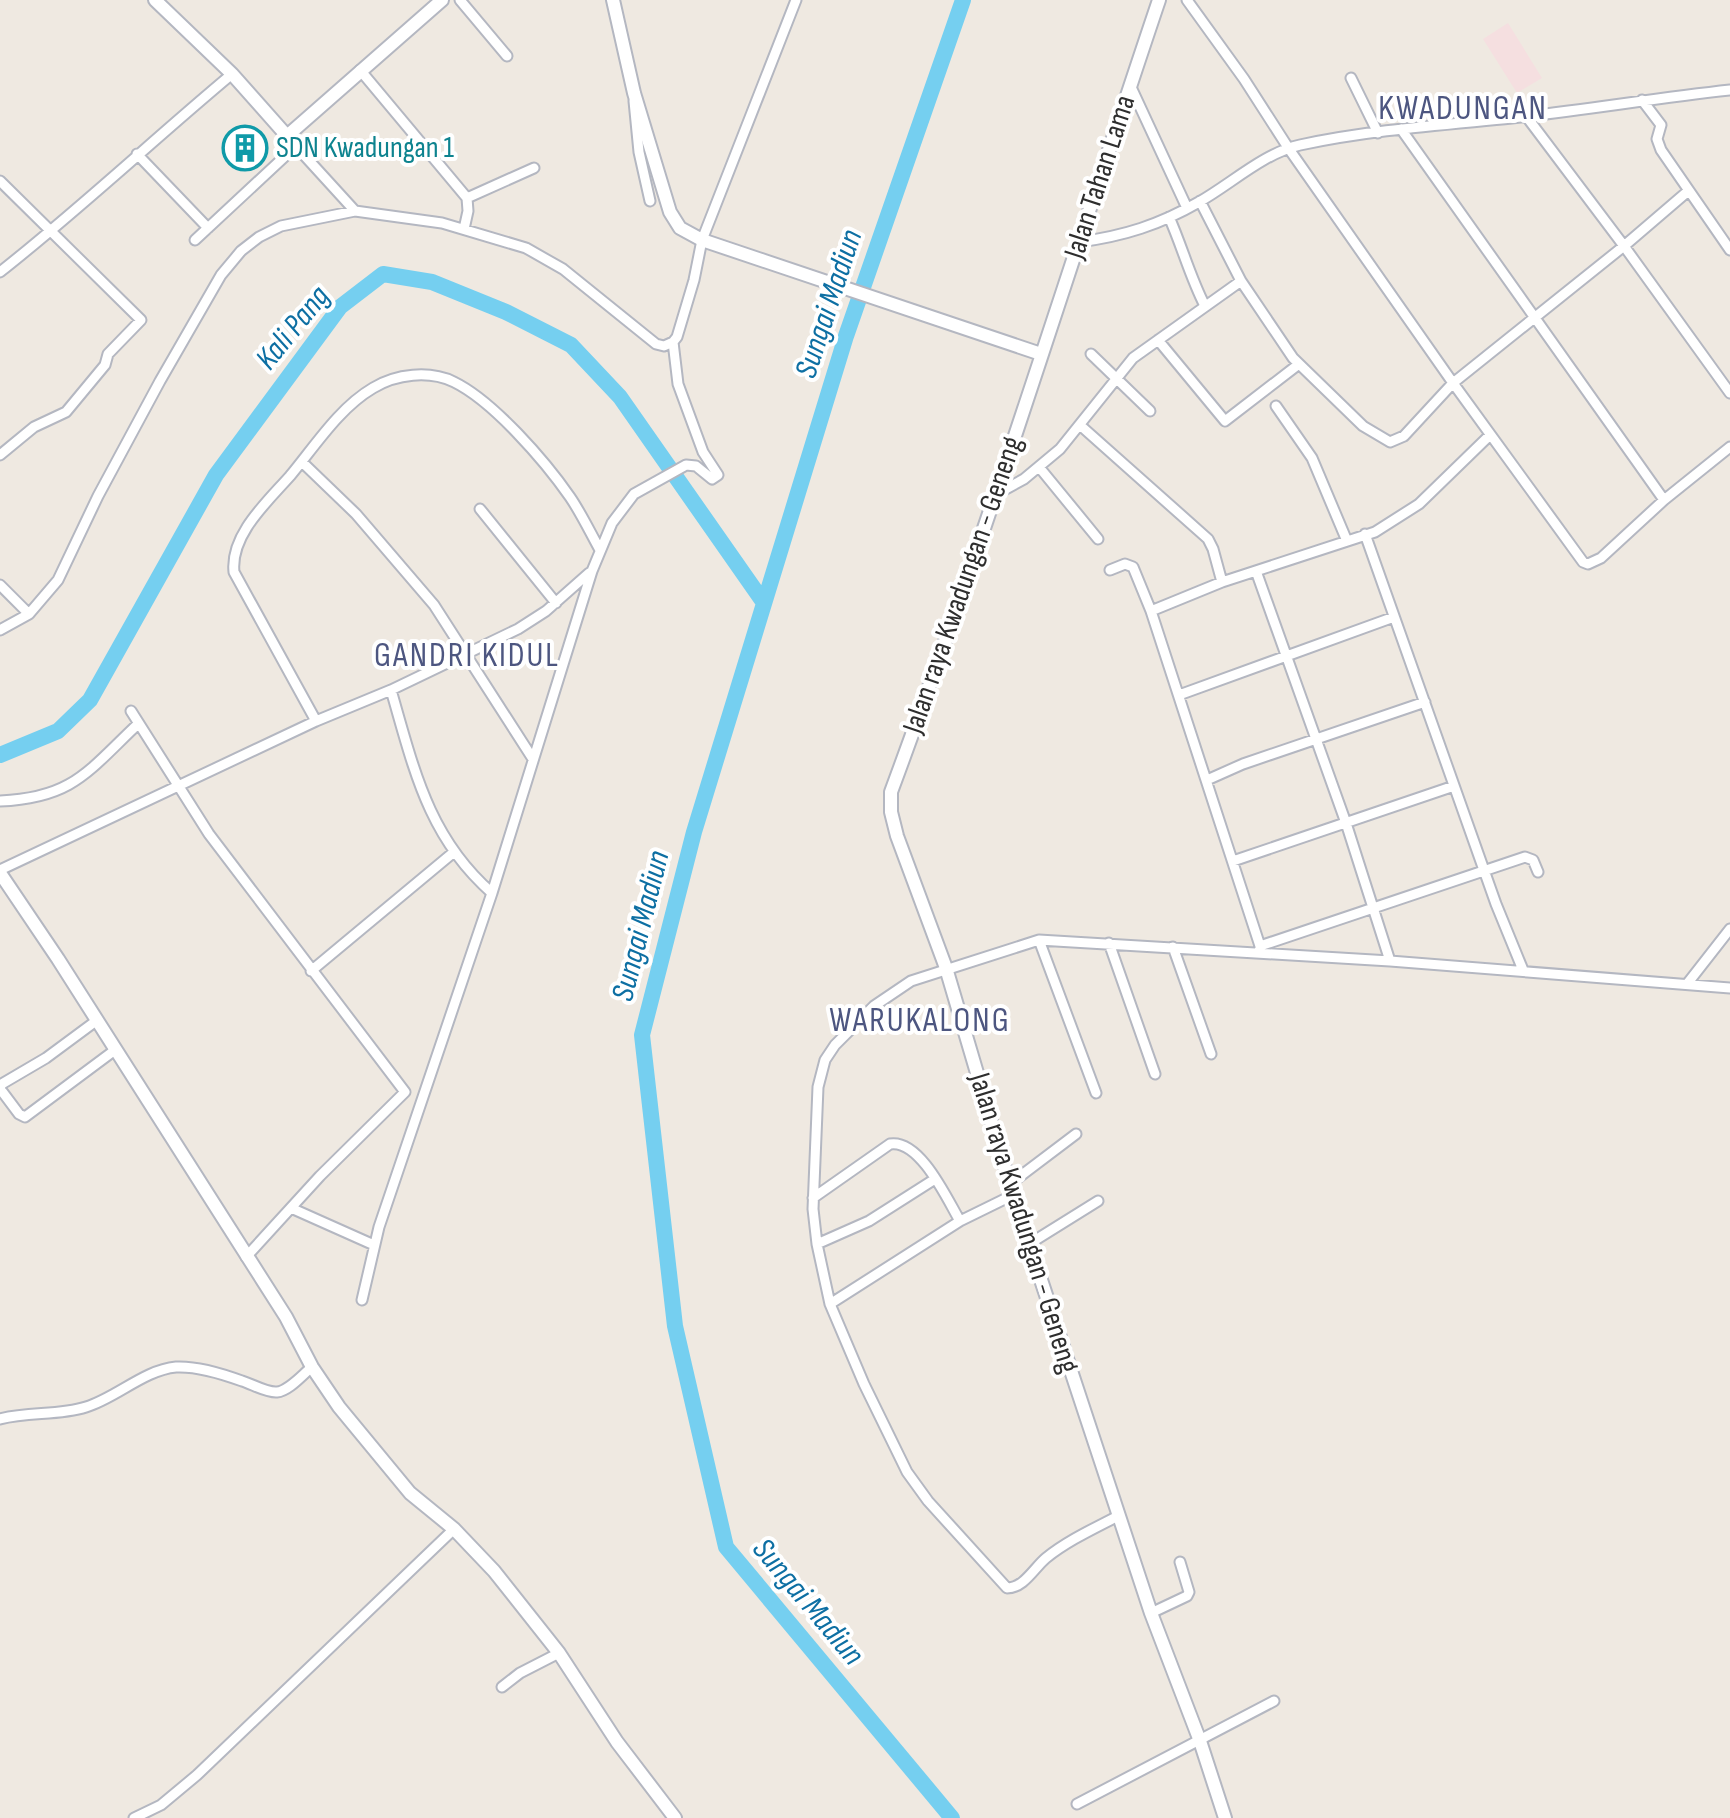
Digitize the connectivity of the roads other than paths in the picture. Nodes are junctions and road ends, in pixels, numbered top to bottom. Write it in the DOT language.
graph roads {
  1 [pos="155,0"];
  2 [pos="442,0"];
  3 [pos="460,0"];
  4 [pos="613,0"];
  5 [pos="796,0"];
  6 [pos="1159,0"];
  7 [pos="1187,0"];
  8 [pos="507,56"];
  9 [pos="360,70"];
  10 [pos="232,74"];
  11 [pos="1351,78"];
  12 [pos="1130,85"];
  13 [pos="1730,90"];
  14 [pos="634,93"];
  15 [pos="1642,100"];
  16 [pos="1526,116"];
  17 [pos="1401,129"];
  18 [pos="1378,133"];
  19 [pos="291,141"];
  20 [pos="1289,149"];
  21 [pos="137,154"];
  22 [pos="534,168"];
  23 [pos="0,181"];
  24 [pos="1687,192"];
  25 [pos="467,198"];
  26 [pos="650,201"];
  27 [pos="1200,201"];
  28 [pos="1187,208"];
  29 [pos="355,211"];
  30 [pos="1169,217"];
  31 [pos="208,228"];
  32 [pos="464,229"];
  33 [pos="53,230"];
  34 [pos="195,240"];
  35 [pos="702,240"];
  36 [pos="1079,242"];
  37 [pos="1624,246"];
  38 [pos="1730,250"];
  39 [pos="0,272"];
  40 [pos="1241,281"];
  41 [pos="1205,306"];
  42 [pos="1535,319"];
  43 [pos="1158,340"];
  44 [pos="673,342"];
  45 [pos="1041,354"];
  46 [pos="1091,354"];
  47 [pos="1299,364"];
  48 [pos="1115,377"];
  49 [pos="1453,383"];
  50 [pos="1730,393"];
  51 [pos="1276,406"];
  52 [pos="1150,411"];
  53 [pos="1081,426"];
  54 [pos="1490,435"];
  55 [pos="1730,447"];
  56 [pos="0,455"];
  57 [pos="302,462"];
  58 [pos="1039,467"];
  59 [pos="993,496"];
  60 [pos="1664,500"];
  61 [pos="480,509"];
  62 [pos="1365,534"];
  63 [pos="1098,539"];
  64 [pos="1347,541"];
  65 [pos="600,550"];
  66 [pos="1110,570"];
  67 [pos="592,571"];
  68 [pos="1256,571"];
  69 [pos="1222,582"];
  70 [pos="0,585"];
  71 [pos="556,603"];
  72 [pos="1151,611"];
  73 [pos="29,614"];
  74 [pos="1394,617"];
  75 [pos="0,630"];
  76 [pos="467,655"];
  77 [pos="1285,656"];
  78 [pos="391,690"];
  79 [pos="1179,695"];
  80 [pos="1425,702"];
  81 [pos="131,711"];
  82 [pos="316,721"];
  83 [pos="138,724"];
  84 [pos="1315,739"];
  85 [pos="533,759"];
  86 [pos="1207,780"];
  87 [pos="1454,786"];
  88 [pos="179,787"];
  89 [pos="0,801"];
  90 [pos="1346,823"];
  91 [pos="454,852"];
  92 [pos="1233,861"];
  93 [pos="1485,870"];
  94 [pos="0,871"];
  95 [pos="1538,872"];
  96 [pos="492,893"];
  97 [pos="1372,907"];
  98 [pos="1730,929"];
  99 [pos="1039,940"];
  100 [pos="1109,943"];
  101 [pos="1173,947"];
  102 [pos="1260,949"];
  103 [pos="1390,961"];
  104 [pos="946,968"];
  105 [pos="1523,970"];
  106 [pos="311,971"];
  107 [pos="1687,984"];
  108 [pos="1730,988"];
  109 [pos="96,1021"];
  110 [pos="115,1050"];
  111 [pos="1211,1054"];
  112 [pos="1155,1074"];
  113 [pos="1096,1093"];
  114 [pos="1076,1134"];
  115 [pos="935,1179"];
  116 [pos="1011,1190"];
  117 [pos="813,1198"];
  118 [pos="1098,1201"];
  119 [pos="291,1208"];
  120 [pos="960,1221"];
  121 [pos="817,1244"];
  122 [pos="1029,1244"];
  123 [pos="374,1245"];
  124 [pos="246,1257"];
  125 [pos="362,1300"];
  126 [pos="830,1304"];
  127 [pos="312,1367"];
  128 [pos="0,1419"];
  129 [pos="1118,1516"];
  130 [pos="454,1529"];
  131 [pos="1180,1562"];
  132 [pos="1151,1613"];
  133 [pos="559,1653"];
  134 [pos="502,1687"];
  135 [pos="1274,1701"];
  136 [pos="1200,1741"];
  137 [pos="1077,1804"];
  138 [pos="134,1818"];
  139 [pos="675,1818"];
  140 [pos="1225,1818"];
  1 -- 10 [label="main road"];
  2 -- 9 [label="main road"];
  3 -- 8 [label="street"];
  4 -- 14 [label="main road"];
  5 -- 35 [label="street"];
  6 -- 12 [label="main road, Jalan Tahan Lama"];
  7 -- 20 [label="street"];
  9 -- 19 [label="main road"];
  9 -- 25 [label="street"];
  10 -- 19 [label="main road"];
  10 -- 21 [label="street"];
  11 -- 18 [label="street"];
  12 -- 28 [label="street"];
  12 -- 36 [label="main road, Jalan Tahan Lama"];
  13 -- 15 [label="street"];
  14 -- 26 [label="street"];
  14 -- 35 [label="main road"];
  15 -- 16 [label="street"];
  15 -- 24 [label="street"];
  16 -- 17 [label="street"];
  16 -- 37 [label="street"];
  17 -- 18 [label="street"];
  17 -- 42 [label="street"];
  18 -- 20 [label="street"];
  19 -- 29 [label="street"];
  19 -- 31 [label="street"];
  20 -- 27 [label="street"];
  20 -- 49 [label="street"];
  21 -- 31 [label="street"];
  21 -- 33 [label="street"];
  22 -- 25 [label="street"];
  23 -- 33 [label="street"];
  24 -- 37 [label="street"];
  24 -- 38 [label="street"];
  25 -- 32 [label="street"];
  27 -- 28 [label="street"];
  27 -- 40 [label="street"];
  28 -- 30 [label="street"];
  29 -- 32 [label="street"];
  29 -- 73 [label="street"];
  30 -- 36 [label="street"];
  30 -- 41 [label="street"];
  31 -- 34 [label="street"];
  32 -- 44 [label="street"];
  33 -- 39 [label="street"];
  33 -- 56 [label="street"];
  35 -- 44 [label="street"];
  35 -- 45 [label="main road"];
  36 -- 45 [label="main road, Jalan Tahan Lama"];
  37 -- 42 [label="street"];
  37 -- 50 [label="street"];
  40 -- 41 [label="street"];
  40 -- 47 [label="street"];
  41 -- 43 [label="street"];
  42 -- 49 [label="street"];
  42 -- 60 [label="street"];
  43 -- 47 [label="street"];
  43 -- 48 [label="street"];
  44 -- 65 [label="street"];
  45 -- 59 [label="main road, Jalan raya Kwadungan - Geneng"];
  46 -- 48 [label="street"];
  47 -- 49 [label="street"];
  48 -- 52 [label="street"];
  48 -- 53 [label="street"];
  49 -- 54 [label="street"];
  51 -- 64 [label="street"];
  53 -- 58 [label="street"];
  53 -- 69 [label="street"];
  54 -- 60 [label="street"];
  54 -- 62 [label="street"];
  55 -- 60 [label="street"];
  57 -- 65 [label="street"];
  57 -- 76 [label="street"];
  57 -- 82 [label="street"];
  58 -- 59 [label="street"];
  58 -- 63 [label="street"];
  59 -- 104 [label="main road, Jalan raya Kwadungan - Geneng"];
  61 -- 71 [label="street"];
  62 -- 64 [label="street"];
  62 -- 74 [label="street"];
  64 -- 68 [label="street"];
  65 -- 67 [label="street"];
  66 -- 72 [label="street"];
  67 -- 71 [label="street"];
  67 -- 85 [label="street"];
  68 -- 69 [label="street"];
  68 -- 77 [label="street"];
  69 -- 72 [label="street"];
  70 -- 73 [label="street"];
  71 -- 76 [label="street"];
  72 -- 79 [label="street"];
  73 -- 75 [label="street"];
  74 -- 77 [label="street"];
  74 -- 80 [label="street"];
  76 -- 78 [label="street"];
  76 -- 85 [label="street"];
  77 -- 79 [label="street"];
  77 -- 84 [label="street"];
  78 -- 82 [label="street"];
  78 -- 91 [label="street"];
  79 -- 86 [label="street"];
  80 -- 84 [label="street"];
  80 -- 87 [label="street"];
  81 -- 83 [label="street"];
  82 -- 88 [label="street"];
  83 -- 88 [label="street"];
  83 -- 89 [label="street"];
  84 -- 86 [label="street"];
  84 -- 90 [label="street"];
  85 -- 96 [label="street"];
  86 -- 92 [label="street"];
  87 -- 90 [label="street"];
  87 -- 93 [label="street"];
  88 -- 94 [label="street"];
  88 -- 106 [label="street"];
  90 -- 92 [label="street"];
  90 -- 97 [label="street"];
  91 -- 96 [label="street"];
  91 -- 106 [label="street"];
  92 -- 102 [label="street"];
  93 -- 95 [label="street"];
  93 -- 97 [label="street"];
  93 -- 105 [label="street"];
  94 -- 109 [label="main road"];
  96 -- 123 [label="street"];
  97 -- 102 [label="street"];
  97 -- 103 [label="street"];
  98 -- 107 [label="street"];
  99 -- 100 [label="street"];
  99 -- 104 [label="street"];
  99 -- 113 [label="street"];
  100 -- 101 [label="street"];
  100 -- 112 [label="street"];
  101 -- 102 [label="street"];
  101 -- 111 [label="street"];
  102 -- 103 [label="street"];
  103 -- 105 [label="street"];
  104 -- 116 [label="main road, Jalan raya Kwadungan - Geneng"];
  104 -- 117 [label="street"];
  105 -- 107 [label="street"];
  106 -- 119 [label="street"];
  107 -- 108 [label="street"];
  109 -- 110 [label="main road"];
  109 -- 110 [label="street"];
  110 -- 124 [label="main road"];
  114 -- 116 [label="street"];
  115 -- 117 [label="street"];
  115 -- 120 [label="street"];
  115 -- 121 [label="street"];
  116 -- 120 [label="street"];
  116 -- 122 [label="main road, Jalan raya Kwadungan - Geneng"];
  117 -- 121 [label="street"];
  118 -- 122 [label="street"];
  119 -- 123 [label="street"];
  119 -- 124 [label="street"];
  120 -- 126 [label="street"];
  121 -- 126 [label="street"];
  122 -- 129 [label="main road, Jalan raya Kwadungan - Geneng"];
  123 -- 125 [label="street"];
  124 -- 127 [label="main road"];
  126 -- 129 [label="street"];
  127 -- 128 [label="street"];
  127 -- 130 [label="main road"];
  129 -- 132 [label="main road, Jalan raya Kwadungan - Geneng"];
  130 -- 133 [label="main road"];
  130 -- 138 [label="street"];
  131 -- 132 [label="street"];
  132 -- 136 [label="main road, Jalan raya Kwadungan - Geneng"];
  133 -- 134 [label="street"];
  133 -- 139 [label="main road"];
  135 -- 136 [label="street"];
  136 -- 137 [label="street"];
  136 -- 140 [label="main road, Jalan raya Kwadungan - Geneng"];
}
